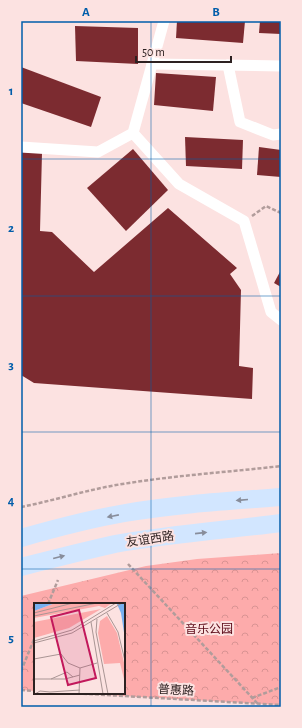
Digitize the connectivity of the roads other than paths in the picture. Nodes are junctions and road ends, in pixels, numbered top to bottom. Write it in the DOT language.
graph roads {
  1 [pos="164,21"];
  2 [pos="152,64"];
  3 [pos="228,65"];
  4 [pos="281,66"];
  5 [pos="133,133"];
  6 [pos="281,134"];
  7 [pos="21,147"];
  8 [pos="281,320"];
  9 [pos="281,497"];
  10 [pos="281,524"];
  11 [pos="40,532"];
  12 [pos="21,533"];
  13 [pos="21,538"];
  14 [pos="21,567"];
  1 -- 2 [label="street"];
  2 -- 3 [label="street"];
  2 -- 5 [label="street"];
  3 -- 4 [label="street"];
  3 -- 6 [label="street"];
  5 -- 7 [label="street"];
  5 -- 8 [label="street"];
  9 -- 11 [label="main road, one-way"];
  14 -- 10 [label="main road, 友谊西路, one-way"];
  11 -- 12 [label="main road"];
  11 -- 13 [label="main road"];
}
